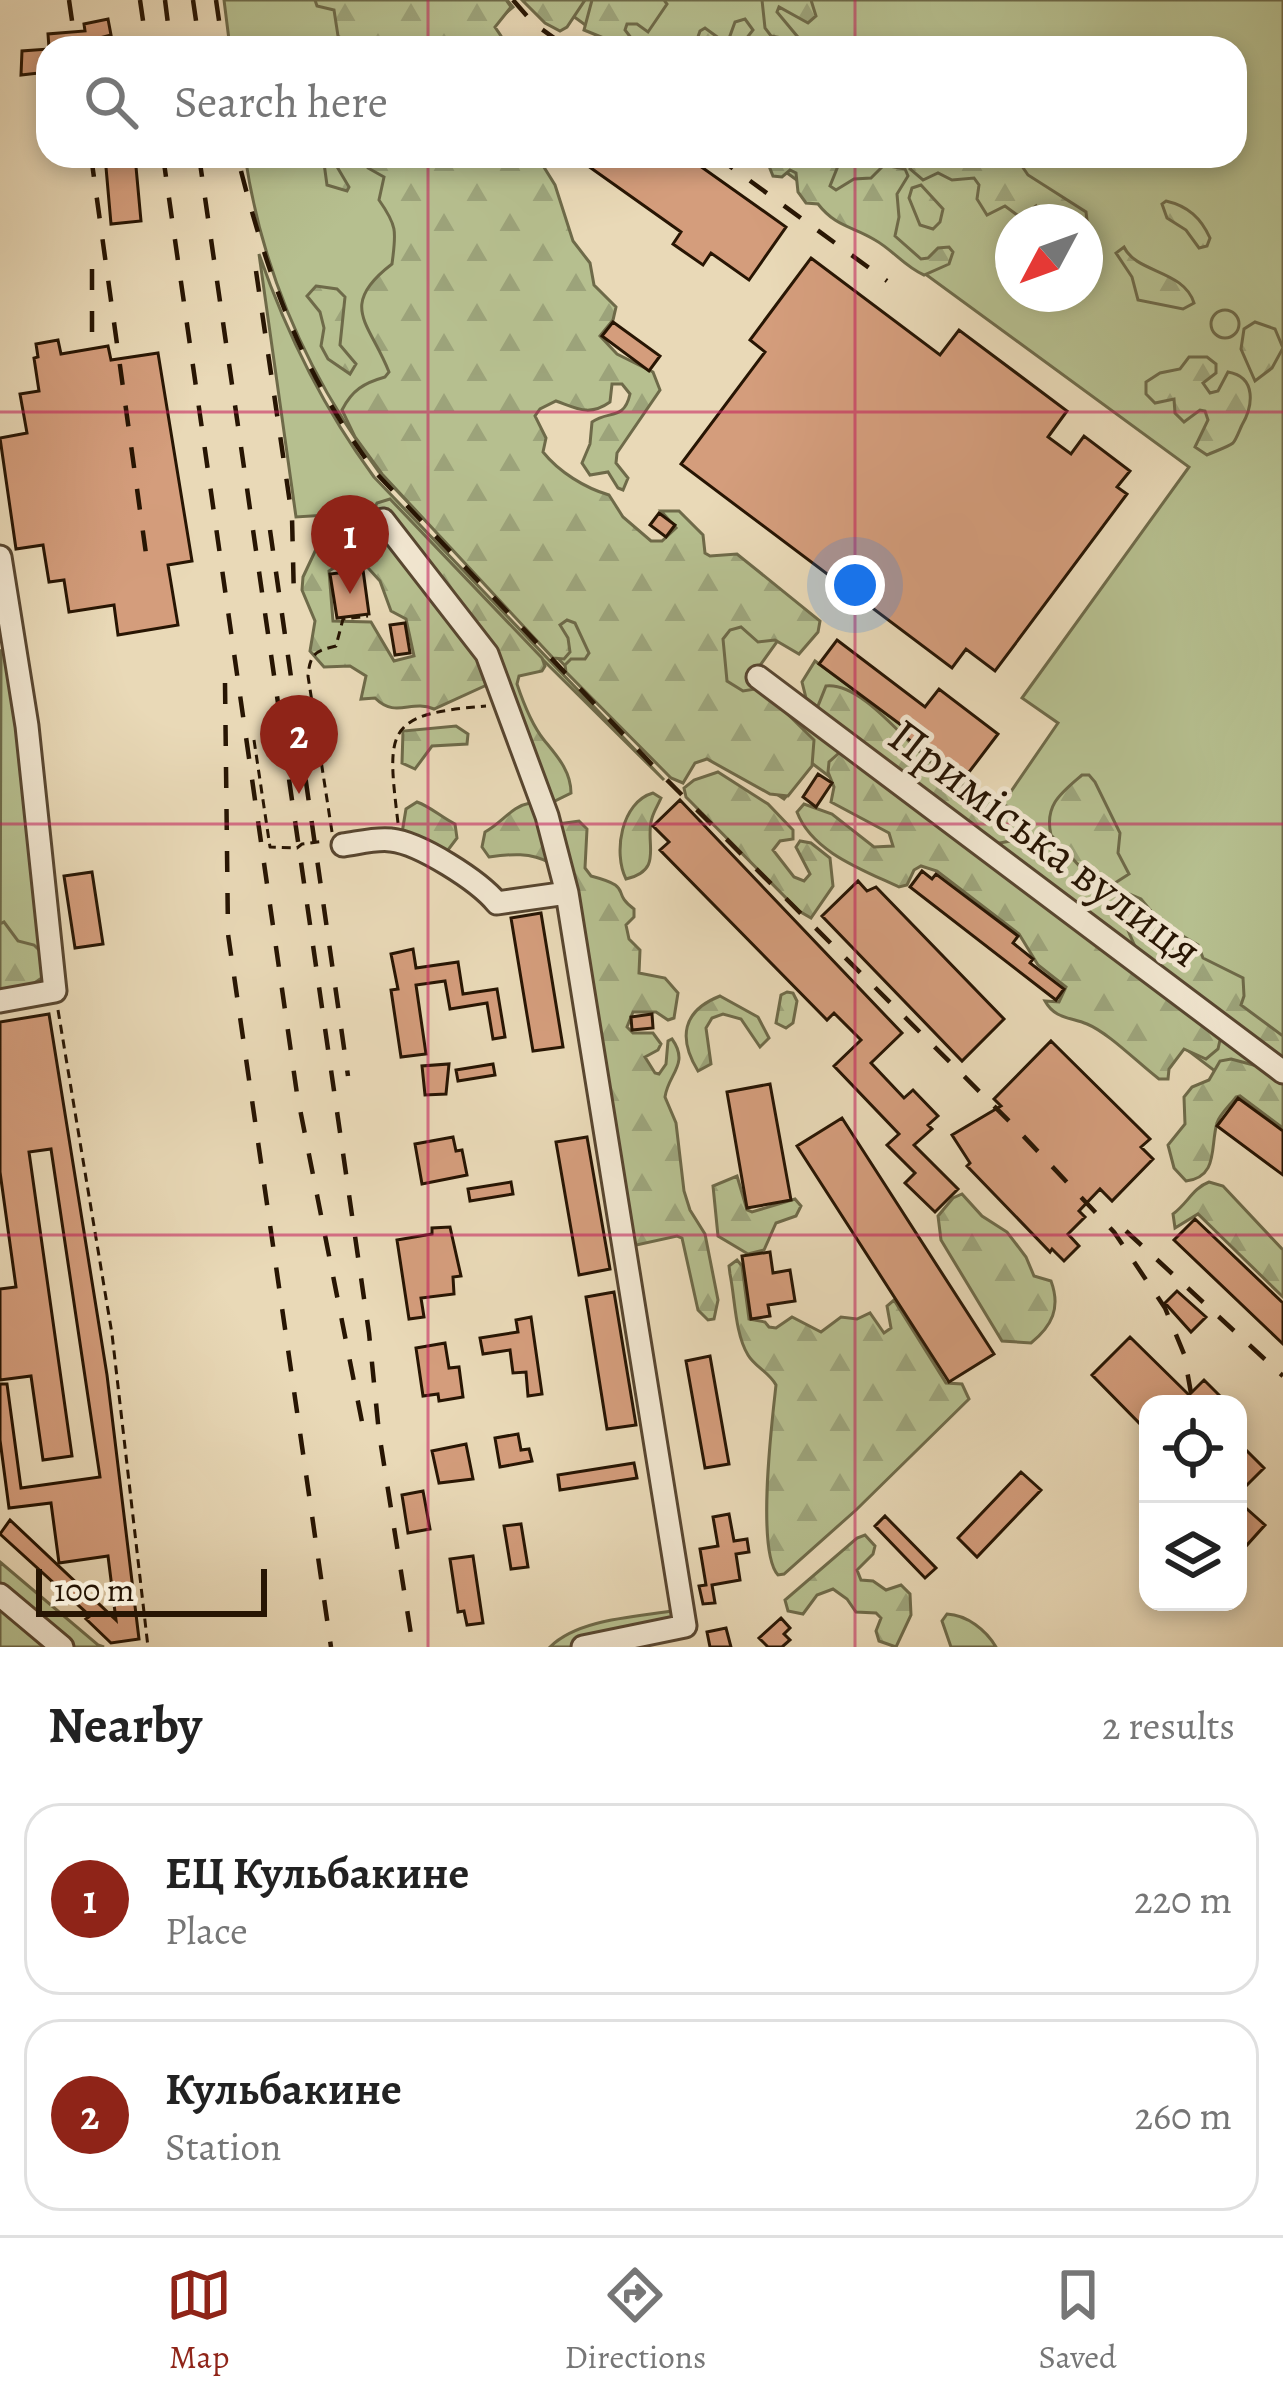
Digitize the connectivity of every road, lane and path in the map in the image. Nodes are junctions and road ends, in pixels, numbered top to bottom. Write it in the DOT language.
graph roads {
  1 [pos="383,520"];
  2 [pos="0,557"];
  3 [pos="368,616"];
  4 [pos="6,644"];
  5 [pos="758,677"];
  6 [pos="508,707"];
  7 [pos="254,740"];
  8 [pos="338,842"];
  9 [pos="310,843"];
  10 [pos="400,843"];
  11 [pos="567,893"];
  12 [pos="55,991"];
  13 [pos="0,1000"];
  14 [pos="1283,1072"];
  15 [pos="0,1595"];
  16 [pos="62,1647"];
  17 [pos="148,1647"];
  18 [pos="583,1647"];
  1 -- 6 [label="street"];
  2 -- 4 [label="street"];
  3 -- 8 [label="path"];
  4 -- 12 [label="street"];
  5 -- 14 [label="street, Приміська вулиця"];
  6 -- 10 [label="path"];
  6 -- 11 [label="street"];
  7 -- 9 [label="path"];
  8 -- 10 [label="street"];
  10 -- 11 [label="street"];
  11 -- 18 [label="street"];
  12 -- 13 [label="street"];
  12 -- 17 [label="path"];
  15 -- 16 [label="street"];
}
